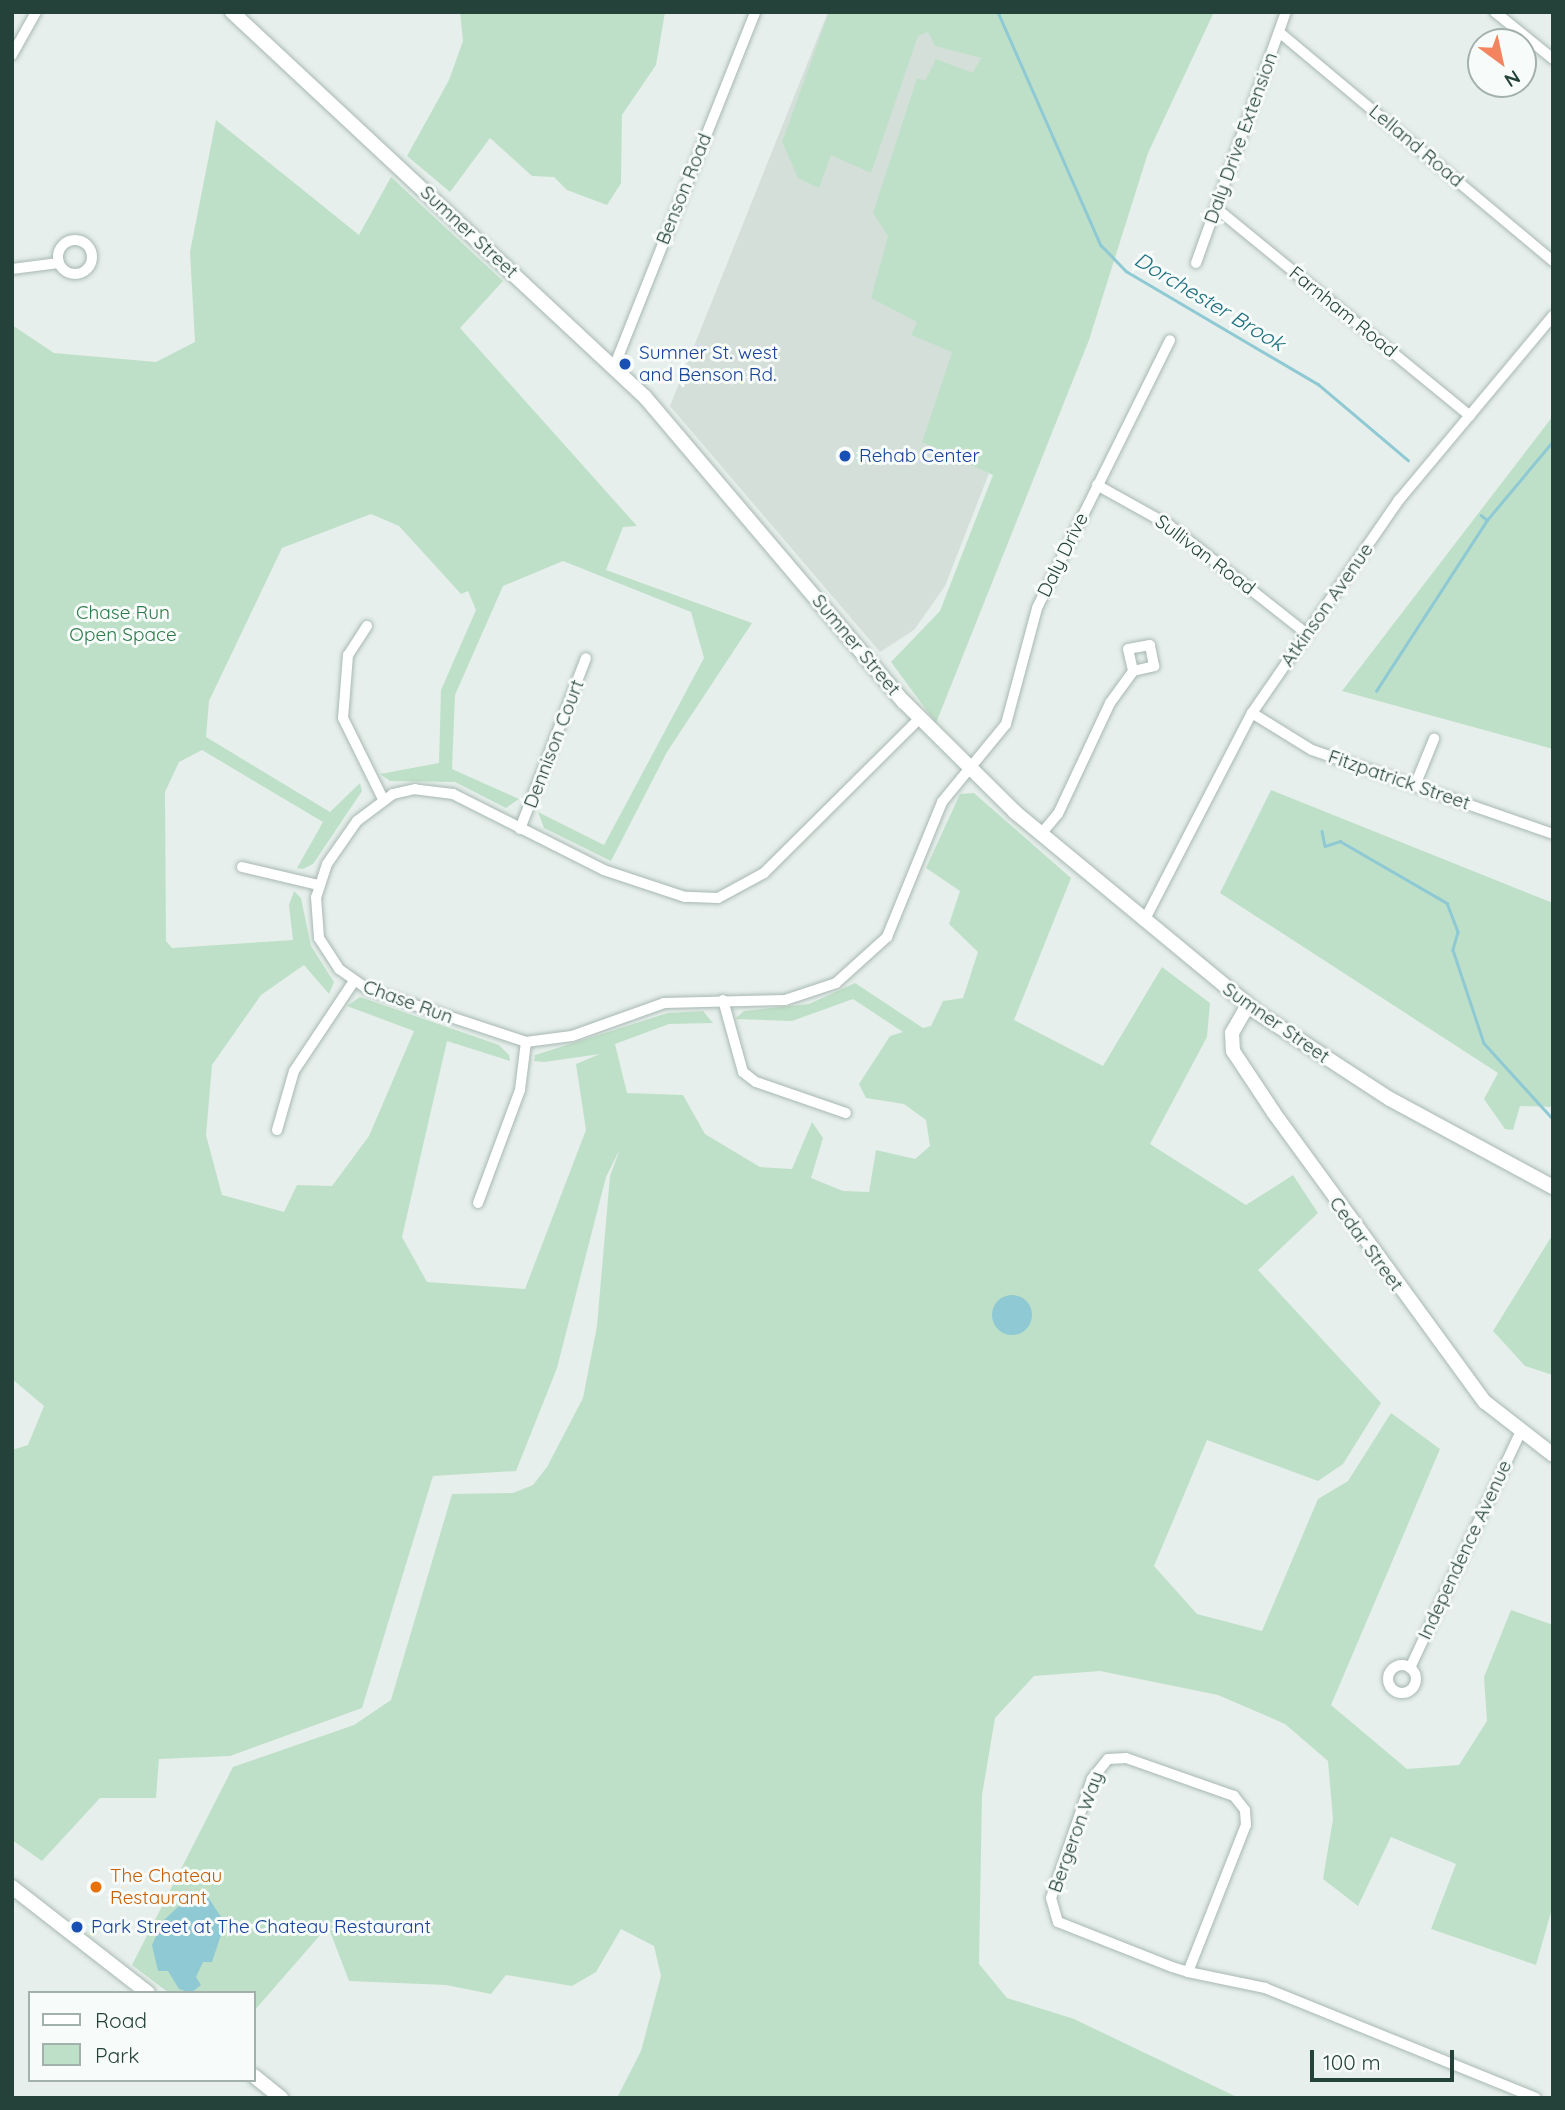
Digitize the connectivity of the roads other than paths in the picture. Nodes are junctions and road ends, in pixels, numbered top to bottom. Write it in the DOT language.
graph roads {
  1 [pos="36,12"];
  2 [pos="232,12"];
  3 [pos="755,12"];
  4 [pos="1286,12"];
  5 [pos="1496,12"];
  6 [pos="1279,32"];
  7 [pos="12,55"];
  8 [pos="1553,59"];
  9 [pos="1216,208"];
  10 [pos="1553,261"];
  11 [pos="59,263"];
  12 [pos="1196,263"];
  13 [pos="12,268"];
  14 [pos="1553,316"];
  15 [pos="1170,340"];
  16 [pos="614,367"];
  17 [pos="1470,416"];
  18 [pos="1097,485"];
  19 [pos="367,626"];
  20 [pos="1307,634"];
  21 [pos="586,658"];
  22 [pos="1133,671"];
  23 [pos="1252,713"];
  24 [pos="919,719"];
  25 [pos="1434,739"];
  26 [pos="969,772"];
  27 [pos="1416,783"];
  28 [pos="383,799"];
  29 [pos="520,829"];
  30 [pos="1041,834"];
  31 [pos="1553,834"];
  32 [pos="242,867"];
  33 [pos="318,885"];
  34 [pos="1144,921"];
  35 [pos="354,981"];
  36 [pos="723,1000"];
  37 [pos="1248,1005"];
  38 [pos="526,1042"];
  39 [pos="846,1113"];
  40 [pos="277,1130"];
  41 [pos="1553,1187"];
  42 [pos="478,1203"];
  43 [pos="1520,1433"];
  44 [pos="1553,1455"];
  45 [pos="1409,1668"];
  46 [pos="12,1887"];
  47 [pos="1188,1972"];
  48 [pos="145,1991"];
  49 [pos="256,2078"];
  50 [pos="281,2098"];
  51 [pos="1536,2098"];
  1 -- 7 [label="street"];
  2 -- 16 [label="main road, Sumner Street"];
  3 -- 16 [label="street, Benson Road"];
  4 -- 6 [label="street, Daly Drive Extension"];
  5 -- 8 [label="street"];
  6 -- 9 [label="street, Daly Drive Extension"];
  6 -- 10 [label="street, Lelland Road"];
  9 -- 12 [label="street, Daly Drive Extension"];
  9 -- 17 [label="street, Farnham Road"];
  11 -- 13 [label="street"];
  14 -- 17 [label="street, Atkinson Avenue"];
  15 -- 18 [label="street, Daly Drive"];
  16 -- 24 [label="main road, Sumner Street"];
  17 -- 20 [label="street, Atkinson Avenue"];
  18 -- 20 [label="street, Sullivan Road"];
  18 -- 26 [label="street, Daly Drive"];
  19 -- 28 [label="street"];
  20 -- 23 [label="street, Atkinson Avenue"];
  21 -- 29 [label="street, Dennison Court"];
  22 -- 30 [label="street"];
  23 -- 27 [label="street, Fitzpatrick Street"];
  23 -- 34 [label="street, Atkinson Avenue"];
  24 -- 26 [label="main road, Sumner Street"];
  24 -- 29 [label="street"];
  25 -- 27 [label="street"];
  26 -- 30 [label="main road, Sumner Street"];
  26 -- 36 [label="street, Chase Run"];
  27 -- 31 [label="street, Fitzpatrick Street"];
  28 -- 29 [label="street"];
  28 -- 33 [label="street"];
  30 -- 34 [label="main road, Sumner Street"];
  32 -- 33 [label="street"];
  33 -- 35 [label="street, Chase Run"];
  34 -- 37 [label="main road, Sumner Street"];
  35 -- 38 [label="street, Chase Run"];
  35 -- 40 [label="street"];
  36 -- 38 [label="street, Chase Run"];
  36 -- 39 [label="street"];
  37 -- 41 [label="main road, Sumner Street"];
  37 -- 43 [label="main road, Cedar Street"];
  38 -- 42 [label="street"];
  43 -- 44 [label="main road, Cedar Street"];
  43 -- 45 [label="street, Independence Avenue"];
  46 -- 48 [label="main road"];
  47 -- 47 [label="street, Bergeron Way"];
  47 -- 51 [label="street, Bergeron Way"];
  49 -- 50 [label="main road"];
}
